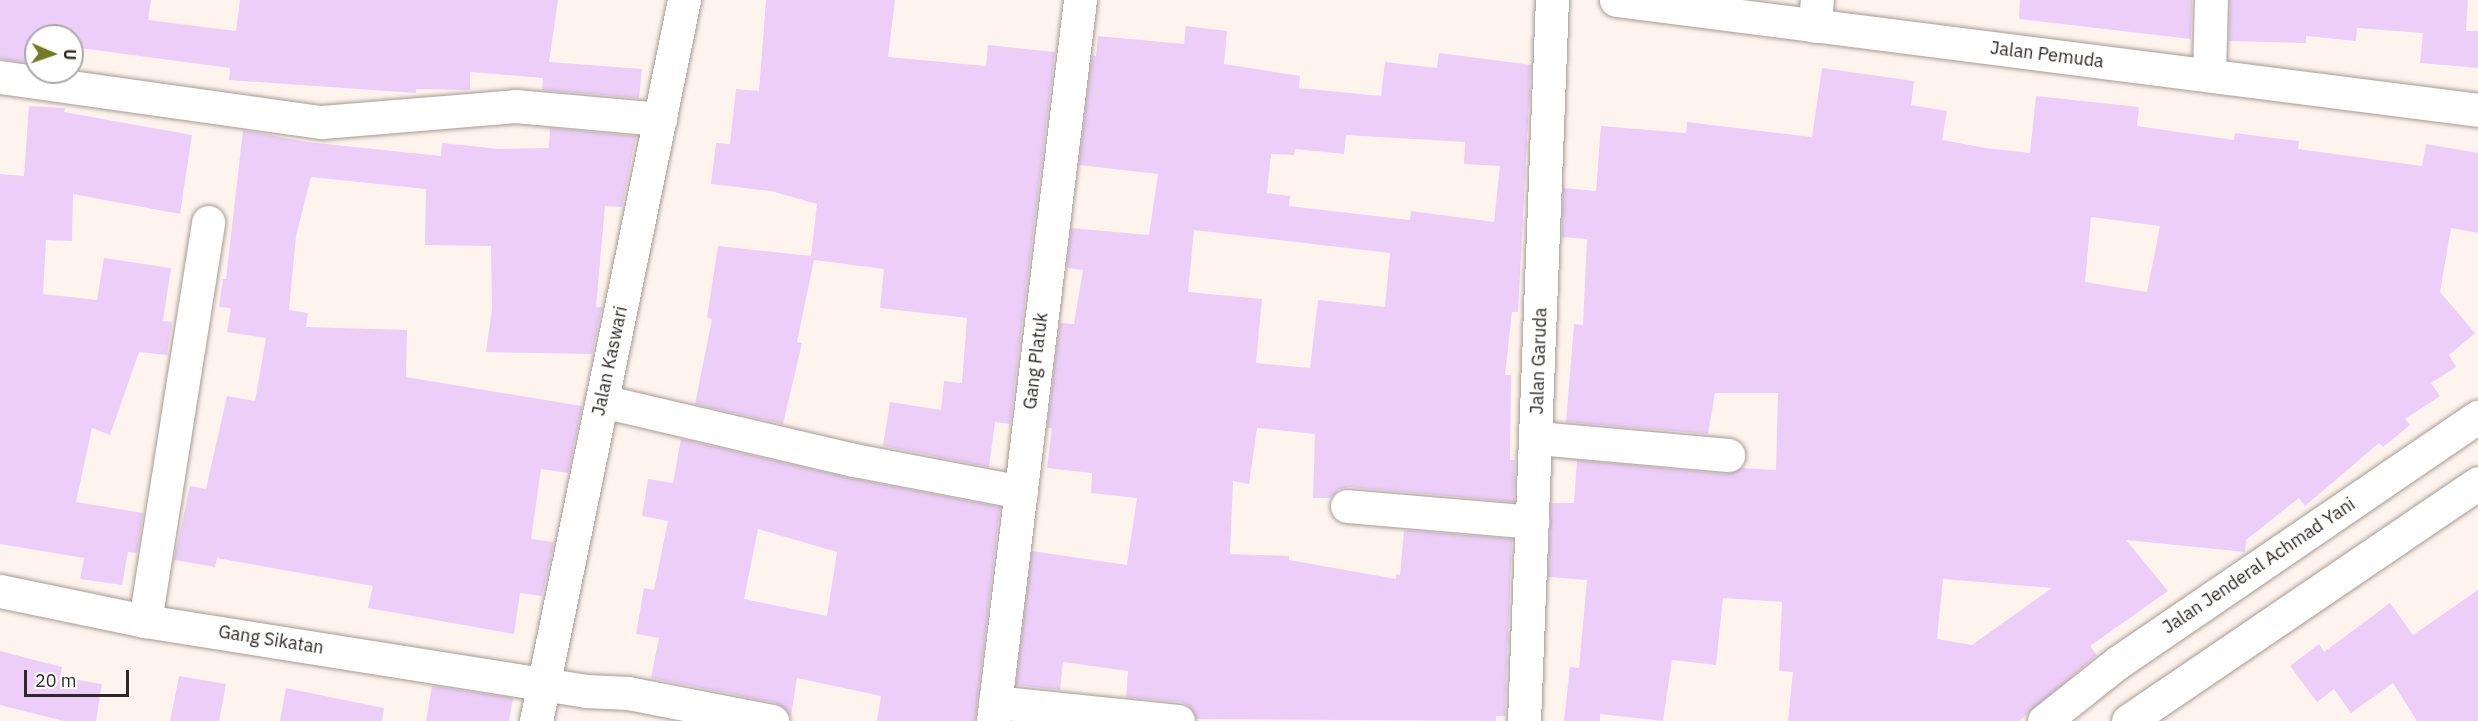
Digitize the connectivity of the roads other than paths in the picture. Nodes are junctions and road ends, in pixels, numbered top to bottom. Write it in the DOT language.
graph roads {
  1 [pos="684,0"];
  2 [pos="1080,0"];
  3 [pos="1552,0"];
  4 [pos="1616,0"];
  5 [pos="2211,0"];
  6 [pos="1816,13"];
  7 [pos="2209,74"];
  8 [pos="0,77"];
  9 [pos="2478,110"];
  10 [pos="660,118"];
  11 [pos="208,222"];
  12 [pos="602,401"];
  13 [pos="2478,417"];
  14 [pos="1537,438"];
  15 [pos="1728,455"];
  16 [pos="2478,483"];
  17 [pos="1021,492"];
  18 [pos="1347,507"];
  19 [pos="1532,522"];
  20 [pos="0,591"];
  21 [pos="145,621"];
  22 [pos="544,682"];
  23 [pos="994,711"];
  24 [pos="536,721"];
  25 [pos="772,721"];
  26 [pos="1178,721"];
  27 [pos="1524,721"];
  28 [pos="2044,721"];
  29 [pos="2128,721"];
  1 -- 10 [label="street, Jalan Kaswari"];
  2 -- 17 [label="street, Gang Platuk"];
  3 -- 14 [label="street, Jalan Garuda"];
  4 -- 6 [label="street, Jalan Pemuda"];
  5 -- 7 [label="street"];
  6 -- 7 [label="street, Jalan Pemuda"];
  7 -- 9 [label="street, Jalan Pemuda"];
  8 -- 10 [label="street"];
  10 -- 12 [label="street, Jalan Kaswari"];
  11 -- 21 [label="street"];
  12 -- 17 [label="street"];
  12 -- 22 [label="street, Jalan Kaswari"];
  13 -- 28 [label="street, Jalan Jenderal Achmad Yani"];
  14 -- 15 [label="street"];
  14 -- 19 [label="street, Jalan Garuda"];
  16 -- 29 [label="street"];
  17 -- 23 [label="street, Gang Platuk"];
  18 -- 19 [label="street"];
  19 -- 27 [label="street, Jalan Garuda"];
  20 -- 21 [label="street, Gang Sikatan"];
  21 -- 22 [label="street, Gang Sikatan"];
  22 -- 24 [label="street, Jalan Kaswari"];
  22 -- 25 [label="street, Gang Sikatan"];
  23 -- 26 [label="street"];
}
